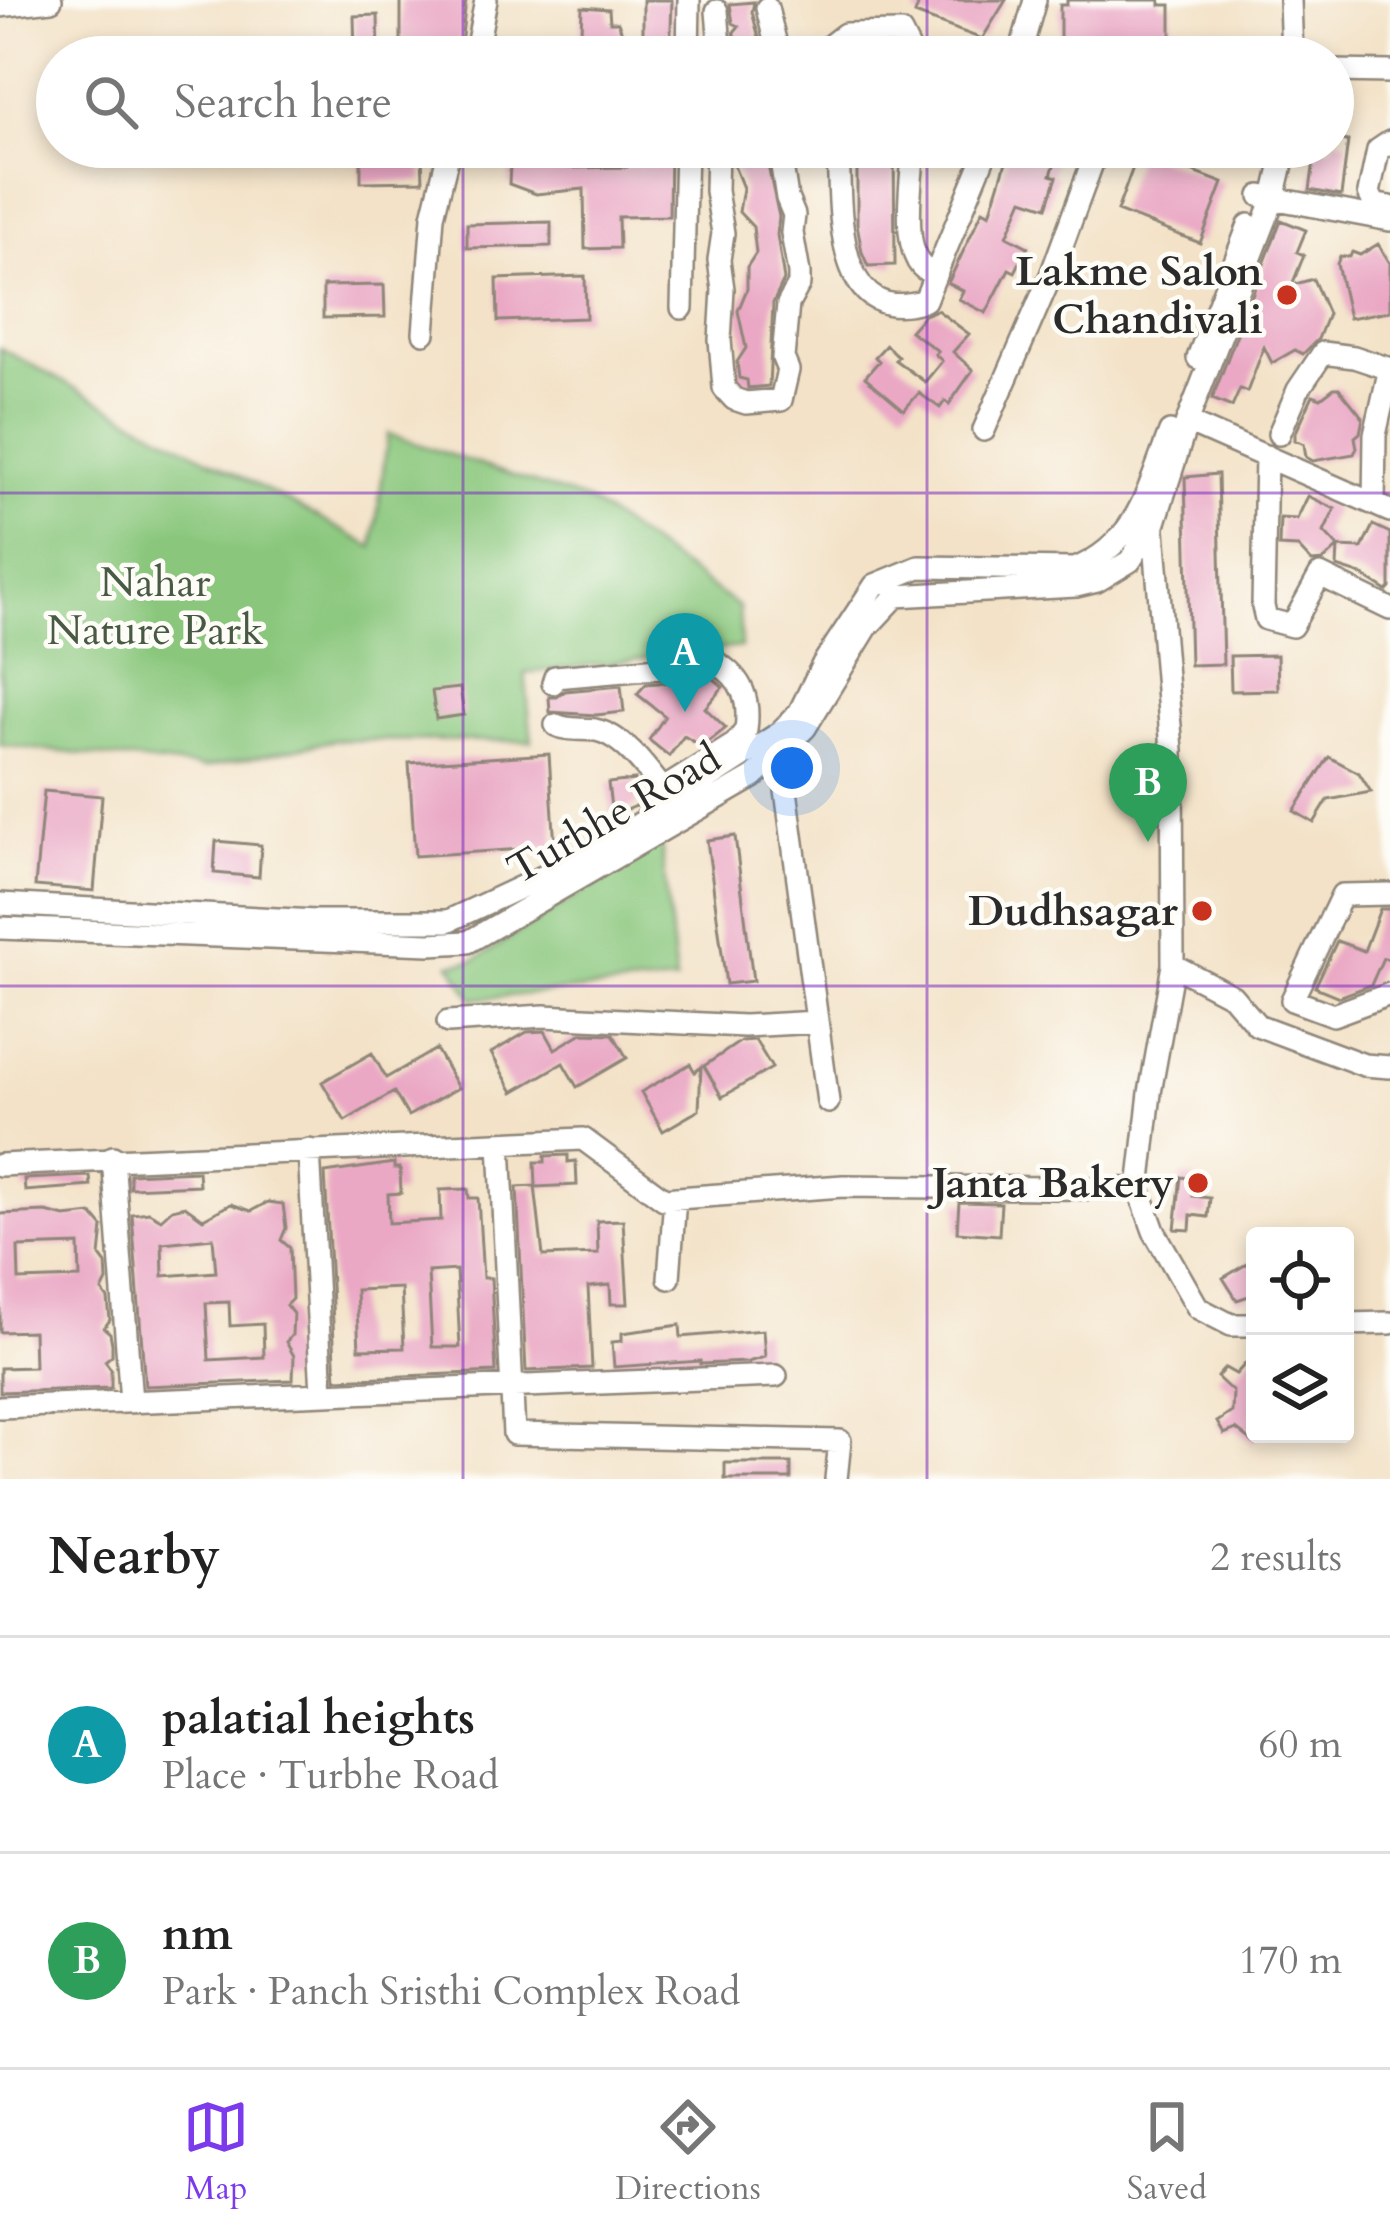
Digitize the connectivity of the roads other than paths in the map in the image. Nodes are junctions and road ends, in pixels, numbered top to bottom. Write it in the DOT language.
graph roads {
  1 [pos="51,0"];
  2 [pos="485,0"];
  3 [pos="689,0"];
  4 [pos="1036,0"];
  5 [pos="1290,0"];
  6 [pos="708,5"];
  7 [pos="0,6"];
  8 [pos="767,8"];
  9 [pos="479,36"];
  10 [pos="688,36"];
  11 [pos="696,36"];
  12 [pos="716,36"];
  13 [pos="774,36"];
  14 [pos="842,36"];
  15 [pos="903,36"];
  16 [pos="1025,36"];
  17 [pos="1291,36"];
  18 [pos="1354,71"];
  19 [pos="1390,72"];
  20 [pos="1390,142"];
  21 [pos="445,168"];
  22 [pos="685,168"];
  23 [pos="782,168"];
  24 [pos="839,168"];
  25 [pos="913,168"];
  26 [pos="980,168"];
  27 [pos="1090,168"];
  28 [pos="1270,168"];
  29 [pos="1278,168"];
  30 [pos="716,169"];
  31 [pos="685,181"];
  32 [pos="1267,197"];
  33 [pos="1390,207"];
  34 [pos="1390,220"];
  35 [pos="937,273"];
  36 [pos="682,308"];
  37 [pos="424,333"];
  38 [pos="1390,369"];
  39 [pos="1187,422"];
  40 [pos="984,430"];
  41 [pos="1279,434"];
  42 [pos="1266,456"];
  43 [pos="1143,500"];
  44 [pos="1382,508"];
  45 [pos="1155,522"];
  46 [pos="910,571"];
  47 [pos="916,594"];
  48 [pos="1390,608"];
  49 [pos="553,683"];
  50 [pos="556,725"];
  51 [pos="779,742"];
  52 [pos="672,804"];
  53 [pos="602,858"];
  54 [pos="1390,894"];
  55 [pos="0,904"];
  56 [pos="457,917"];
  57 [pos="0,928"];
  58 [pos="468,942"];
  59 [pos="1173,965"];
  60 [pos="1390,994"];
  61 [pos="448,1022"];
  62 [pos="817,1022"];
  63 [pos="1390,1067"];
  64 [pos="828,1102"];
  65 [pos="500,1143"];
  66 [pos="309,1150"];
  67 [pos="113,1157"];
  68 [pos="0,1165"];
  69 [pos="1139,1189"];
  70 [pos="675,1198"];
  71 [pos="669,1278"];
  72 [pos="1390,1323"];
  73 [pos="1354,1324"];
  74 [pos="1246,1325"];
  75 [pos="776,1376"];
  76 [pos="515,1387"];
  77 [pos="322,1393"];
  78 [pos="131,1402"];
  79 [pos="0,1407"];
  80 [pos="836,1479"];
  1 -- 7 [label="street"];
  2 -- 9 [label="street"];
  3 -- 10 [label="street"];
  4 -- 16 [label="street"];
  5 -- 17 [label="street"];
  6 -- 11 [label="street"];
  6 -- 12 [label="street"];
  8 -- 13 [label="street"];
  14 -- 15 [label="street"];
  18 -- 19 [label="street"];
  20 -- 33 [label="street"];
  21 -- 37 [label="street"];
  22 -- 31 [label="street"];
  23 -- 30 [label="street"];
  24 -- 35 [label="street"];
  25 -- 35 [label="street"];
  26 -- 35 [label="street"];
  27 -- 40 [label="street"];
  28 -- 32 [label="street"];
  29 -- 32 [label="street"];
  30 -- 31 [label="street"];
  31 -- 36 [label="street"];
  32 -- 34 [label="street"];
  32 -- 39 [label="street"];
  32 -- 43 [label="street"];
  38 -- 41 [label="street"];
  38 -- 44 [label="street"];
  39 -- 42 [label="street"];
  39 -- 45 [label="street"];
  42 -- 44 [label="street"];
  42 -- 48 [label="street"];
  43 -- 45 [label="street"];
  43 -- 46 [label="street"];
  45 -- 47 [label="street"];
  45 -- 59 [label="street"];
  46 -- 47 [label="street"];
  46 -- 51 [label="street"];
  47 -- 51 [label="street, Turbhe Road"];
  49 -- 52 [label="street"];
  50 -- 52 [label="street"];
  51 -- 52 [label="street, Turbhe Road"];
  51 -- 62 [label="street"];
  52 -- 53 [label="street, Turbhe Road"];
  53 -- 56 [label="street"];
  53 -- 58 [label="street, Turbhe Road"];
  54 -- 60 [label="street"];
  55 -- 56 [label="street"];
  56 -- 58 [label="street"];
  57 -- 58 [label="street, Turbhe Road"];
  59 -- 63 [label="street"];
  59 -- 69 [label="street"];
  61 -- 62 [label="street"];
  62 -- 64 [label="street"];
  65 -- 66 [label="street"];
  65 -- 70 [label="street"];
  65 -- 76 [label="street"];
  66 -- 67 [label="street"];
  66 -- 77 [label="street"];
  67 -- 68 [label="street"];
  67 -- 78 [label="street"];
  69 -- 70 [label="street"];
  69 -- 74 [label="street"];
  70 -- 71 [label="street"];
  72 -- 73 [label="street"];
  75 -- 76 [label="street"];
  76 -- 77 [label="street"];
  76 -- 80 [label="street"];
  77 -- 78 [label="street"];
  78 -- 79 [label="street"];
}
